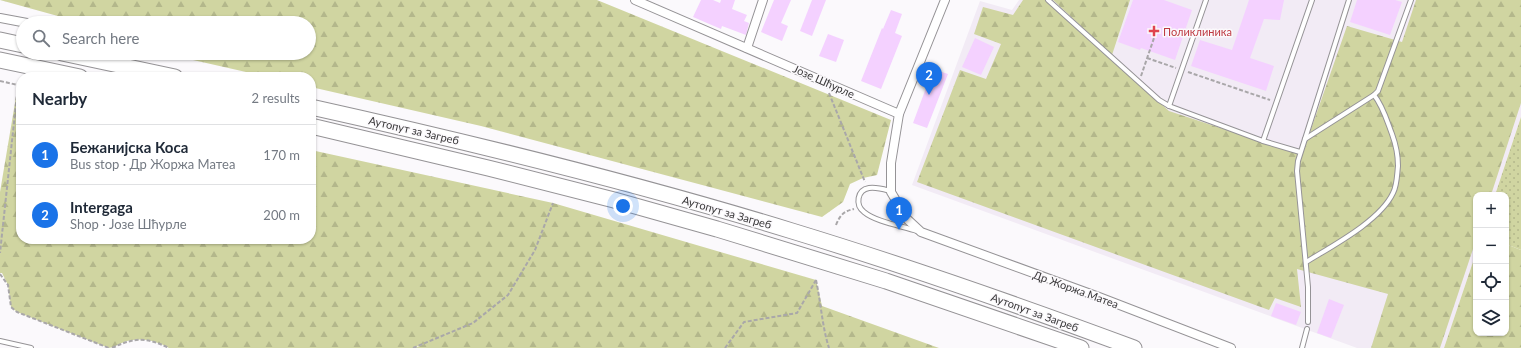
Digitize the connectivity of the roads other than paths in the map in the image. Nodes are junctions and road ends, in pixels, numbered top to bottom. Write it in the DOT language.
graph roads {
  1 [pos="636,0"];
  2 [pos="763,0"];
  3 [pos="945,0"];
  4 [pos="1048,0"];
  5 [pos="1206,0"];
  6 [pos="1312,0"];
  7 [pos="1349,0"];
  8 [pos="1411,0"];
  9 [pos="650,3"];
  10 [pos="0,18"];
  11 [pos="16,21"];
  12 [pos="0,40"];
  13 [pos="16,43"];
  14 [pos="747,48"];
  15 [pos="0,60"];
  16 [pos="96,60"];
  17 [pos="131,60"];
  18 [pos="56,72"];
  19 [pos="154,72"];
  20 [pos="157,72"];
  21 [pos="1374,95"];
  22 [pos="1169,106"];
  23 [pos="316,108"];
  24 [pos="899,114"];
  25 [pos="316,127"];
  26 [pos="1305,139"];
  27 [pos="1263,141"];
  28 [pos="1300,152"];
  29 [pos="891,192"];
  30 [pos="921,232"];
  31 [pos="1306,262"];
  32 [pos="1308,322"];
  33 [pos="1307,329"];
  34 [pos="0,341"];
  35 [pos="31,348"];
  36 [pos="1081,348"];
  37 [pos="1134,348"];
  38 [pos="1231,348"];
  39 [pos="1302,348"];
  1 -- 9 [label="street, Јозе Шћурле"];
  2 -- 14 [label="street"];
  3 -- 24 [label="street"];
  4 -- 22 [label="lane"];
  5 -- 22 [label="lane"];
  6 -- 27 [label="lane"];
  7 -- 26 [label="lane"];
  8 -- 21 [label="lane"];
  9 -- 14 [label="street, Јозе Шћурле"];
  10 -- 11 [label="street"];
  12 -- 13 [label="highway"];
  14 -- 24 [label="street, Јозе Шћурле"];
  15 -- 18 [label="highway"];
  16 -- 19 [label="highway"];
  17 -- 20 [label="highway"];
  21 -- 26 [label="lane"];
  21 -- 31 [label="lane"];
  22 -- 27 [label="lane"];
  23 -- 37 [label="highway, Аутопут за Загреб"];
  24 -- 29 [label="street"];
  25 -- 36 [label="highway, Аутопут за Загреб"];
  26 -- 28 [label="lane"];
  27 -- 28 [label="lane"];
  28 -- 31 [label="lane"];
  29 -- 30 [label="street"];
  29 -- 30 [label="lane"];
  30 -- 38 [label="street, Др Жоржа Матеа"];
  31 -- 32 [label="lane"];
  33 -- 39 [label="lane"];
  34 -- 35 [label="lane"];
}
